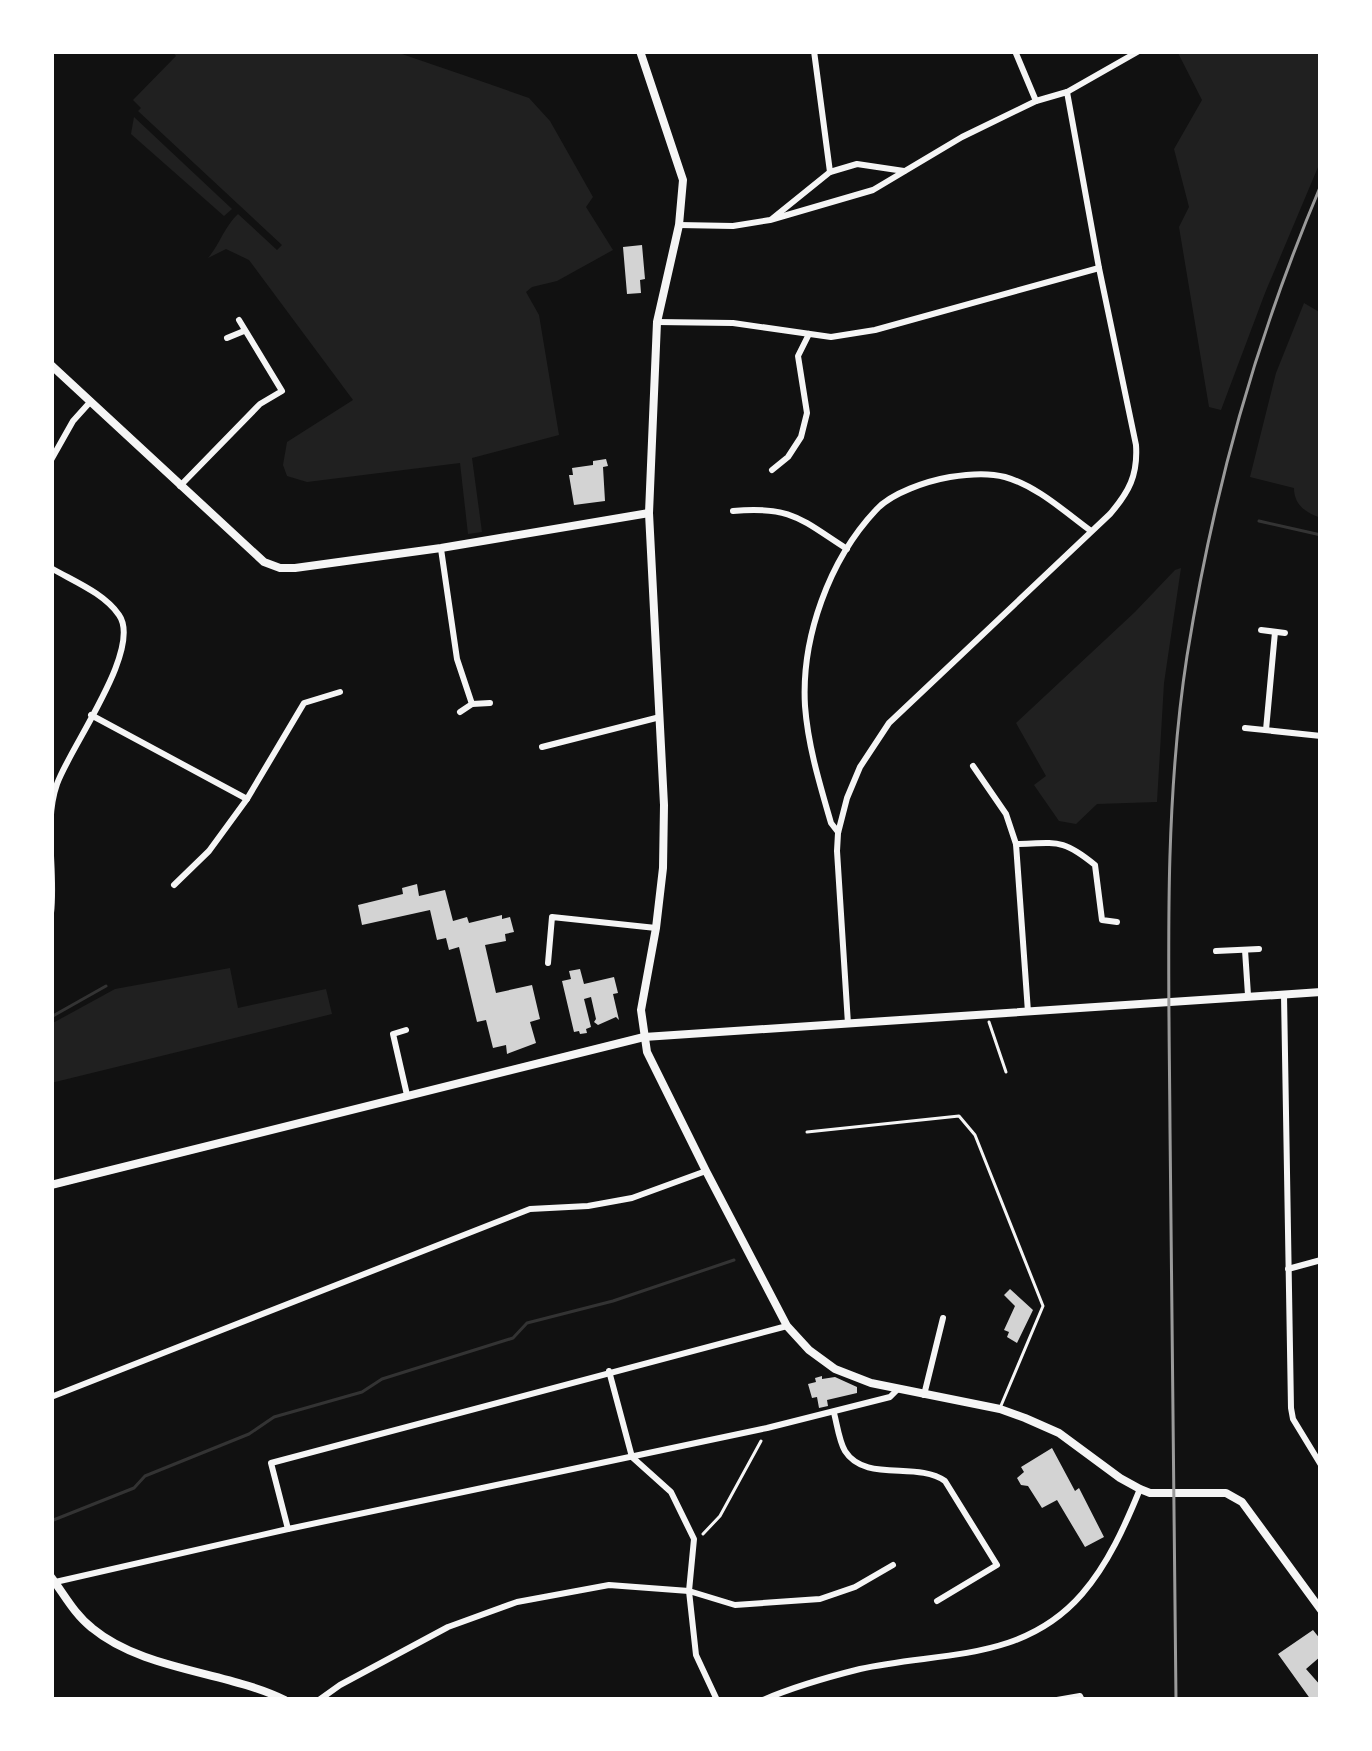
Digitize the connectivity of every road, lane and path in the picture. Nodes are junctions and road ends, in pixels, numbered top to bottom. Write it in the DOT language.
graph roads {
  1 [pos="640,51"];
  2 [pos="814,51"];
  3 [pos="1015,51"];
  4 [pos="1138,51"];
  5 [pos="1067,92"];
  6 [pos="1036,101"];
  7 [pos="905,171"];
  8 [pos="830,172"];
  9 [pos="770,220"];
  10 [pos="679,225"];
  11 [pos="1099,268"];
  12 [pos="239,320"];
  13 [pos="657,322"];
  14 [pos="244,331"];
  15 [pos="809,334"];
  16 [pos="227,338"];
  17 [pos="51,365"];
  18 [pos="283,392"];
  19 [pos="289,399"];
  20 [pos="91,401"];
  21 [pos="51,460"];
  22 [pos="772,470"];
  23 [pos="180,486"];
  24 [pos="733,511"];
  25 [pos="649,513"];
  26 [pos="1091,531"];
  27 [pos="441,548"];
  28 [pos="847,549"];
  29 [pos="51,568"];
  30 [pos="1262,630"];
  31 [pos="340,692"];
  32 [pos="490,703"];
  33 [pos="472,704"];
  34 [pos="460,712"];
  35 [pos="91,716"];
  36 [pos="661,716"];
  37 [pos="1245,728"];
  38 [pos="1266,730"];
  39 [pos="1321,736"];
  40 [pos="542,747"];
  41 [pos="973,766"];
  42 [pos="247,799"];
  43 [pos="838,832"];
  44 [pos="1016,844"];
  45 [pos="174,885"];
  46 [pos="51,913"];
  47 [pos="1117,922"];
  48 [pos="656,928"];
  49 [pos="1259,949"];
  50 [pos="1245,950"];
  51 [pos="1216,951"];
  52 [pos="548,963"];
  53 [pos="1321,992"];
  54 [pos="1284,994"];
  55 [pos="1248,995"];
  56 [pos="1028,1012"];
  57 [pos="987,1015"];
  58 [pos="848,1024"];
  59 [pos="406,1030"];
  60 [pos="644,1037"];
  61 [pos="1006,1072"];
  62 [pos="407,1095"];
  63 [pos="807,1132"];
  64 [pos="706,1172"];
  65 [pos="51,1185"];
  66 [pos="1321,1260"];
  67 [pos="1288,1269"];
  68 [pos="944,1318"];
  69 [pos="787,1326"];
  70 [pos="609,1371"];
  71 [pos="898,1389"];
  72 [pos="924,1395"];
  73 [pos="51,1397"];
  74 [pos="1000,1409"];
  75 [pos="834,1413"];
  76 [pos="767,1428"];
  77 [pos="632,1457"];
  78 [pos="1321,1465"];
  79 [pos="1140,1489"];
  80 [pos="288,1529"];
  81 [pos="694,1543"];
  82 [pos="893,1565"];
  83 [pos="52,1580"];
  84 [pos="689,1591"];
  85 [pos="937,1601"];
  86 [pos="1321,1610"];
  87 [pos="285,1700"];
  88 [pos="320,1700"];
  89 [pos="717,1700"];
  90 [pos="763,1700"];
  91 [pos="1057,1700"];
  92 [pos="1082,1700"];
  1 -- 10 [label="street"];
  2 -- 8 [label="street"];
  3 -- 6 [label="street"];
  4 -- 5 [label="street"];
  5 -- 6 [label="street"];
  5 -- 11 [label="street"];
  6 -- 7 [label="street"];
  7 -- 8 [label="street"];
  7 -- 9 [label="street"];
  8 -- 9 [label="street"];
  9 -- 10 [label="street"];
  10 -- 13 [label="street"];
  11 -- 15 [label="street"];
  11 -- 26 [label="street"];
  12 -- 14 [label="street"];
  13 -- 15 [label="street"];
  13 -- 25 [label="street"];
  14 -- 16 [label="street"];
  14 -- 18 [label="street"];
  15 -- 22 [label="street"];
  17 -- 20 [label="street"];
  18 -- 19 [label="street"];
  18 -- 23 [label="street"];
  20 -- 21 [label="street"];
  20 -- 23 [label="street"];
  23 -- 27 [label="street"];
  24 -- 28 [label="street"];
  25 -- 27 [label="street"];
  25 -- 36 [label="street"];
  26 -- 28 [label="street"];
  26 -- 43 [label="street"];
  27 -- 33 [label="street"];
  28 -- 43 [label="street"];
  29 -- 35 [label="street"];
  30 -- 38 [label="street"];
  31 -- 42 [label="street"];
  32 -- 33 [label="street"];
  33 -- 34 [label="street"];
  35 -- 42 [label="street"];
  35 -- 46 [label="street"];
  36 -- 40 [label="street"];
  36 -- 48 [label="street"];
  37 -- 38 [label="street"];
  38 -- 39 [label="street"];
  41 -- 44 [label="street"];
  42 -- 45 [label="street"];
  43 -- 58 [label="street"];
  44 -- 47 [label="street"];
  44 -- 56 [label="street"];
  48 -- 52 [label="street"];
  48 -- 60 [label="street"];
  49 -- 50 [label="street"];
  50 -- 51 [label="street"];
  50 -- 55 [label="street"];
  53 -- 54 [label="street"];
  54 -- 55 [label="street"];
  54 -- 67 [label="street"];
  55 -- 56 [label="street"];
  56 -- 57 [label="street"];
  57 -- 58 [label="street"];
  57 -- 61 [label="path"];
  58 -- 60 [label="street"];
  59 -- 62 [label="street"];
  60 -- 62 [label="street"];
  60 -- 64 [label="street"];
  62 -- 65 [label="street"];
  63 -- 74 [label="lane"];
  64 -- 69 [label="street"];
  64 -- 73 [label="street"];
  66 -- 67 [label="street"];
  67 -- 78 [label="street"];
  68 -- 72 [label="street"];
  69 -- 70 [label="street"];
  69 -- 71 [label="street"];
  70 -- 77 [label="street"];
  70 -- 80 [label="street"];
  71 -- 72 [label="street"];
  71 -- 75 [label="street"];
  72 -- 74 [label="street"];
  74 -- 79 [label="street"];
  75 -- 76 [label="street"];
  75 -- 85 [label="street"];
  76 -- 77 [label="street"];
  76 -- 81 [label="path"];
  77 -- 80 [label="street"];
  77 -- 81 [label="street"];
  79 -- 86 [label="street"];
  79 -- 90 [label="street"];
  80 -- 83 [label="street"];
  81 -- 84 [label="street"];
  82 -- 84 [label="street"];
  83 -- 87 [label="street"];
  84 -- 88 [label="street"];
  84 -- 89 [label="street"];
  91 -- 92 [label="street"];
}
